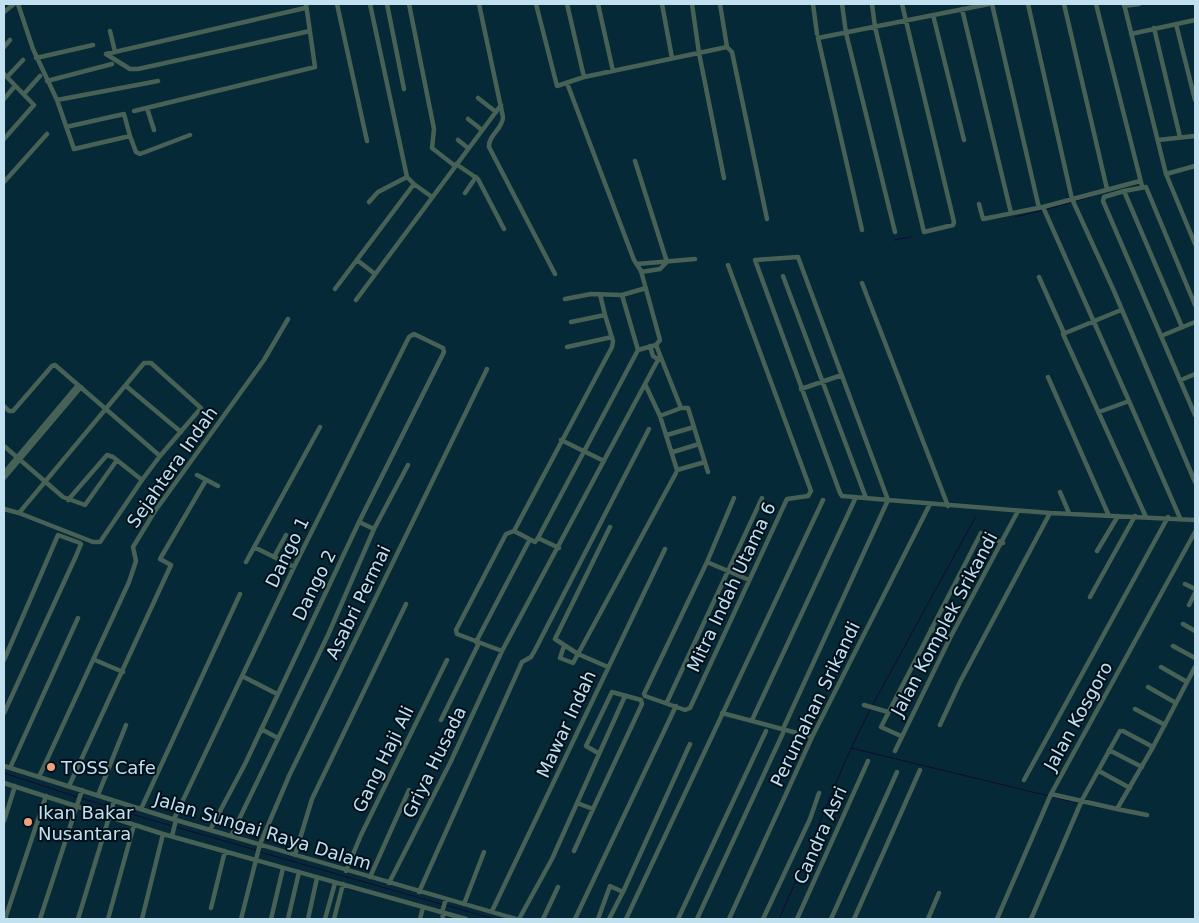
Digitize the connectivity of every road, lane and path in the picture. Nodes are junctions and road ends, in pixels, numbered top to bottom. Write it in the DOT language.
graph roads {
  1 [pos="14,4"];
  2 [pos="18,4"];
  3 [pos="337,4"];
  4 [pos="370,4"];
  5 [pos="387,4"];
  6 [pos="409,4"];
  7 [pos="479,4"];
  8 [pos="536,4"];
  9 [pos="567,4"];
  10 [pos="598,4"];
  11 [pos="662,4"];
  12 [pos="692,4"];
  13 [pos="720,4"];
  14 [pos="813,4"];
  15 [pos="842,4"];
  16 [pos="872,4"];
  17 [pos="902,4"];
  18 [pos="990,4"];
  19 [pos="1028,4"];
  20 [pos="1064,4"];
  21 [pos="1096,4"];
  22 [pos="1139,4"];
  23 [pos="972,5"];
  24 [pos="1124,5"];
  25 [pos="306,6"];
  26 [pos="962,9"];
  27 [pos="4,12"];
  28 [pos="933,15"];
  29 [pos="1195,20"];
  30 [pos="904,21"];
  31 [pos="1176,24"];
  32 [pos="875,27"];
  33 [pos="1154,28"];
  34 [pos="110,31"];
  35 [pos="310,31"];
  36 [pos="846,32"];
  37 [pos="818,34"];
  38 [pos="1131,34"];
  39 [pos="10,40"];
  40 [pos="93,45"];
  41 [pos="4,47"];
  42 [pos="726,47"];
  43 [pos="115,52"];
  44 [pos="699,53"];
  45 [pos="36,58"];
  46 [pos="672,58"];
  47 [pos="23,60"];
  48 [pos="112,64"];
  49 [pos="613,71"];
  50 [pos="6,75"];
  51 [pos="40,76"];
  52 [pos="584,77"];
  53 [pos="47,80"];
  54 [pos="158,81"];
  55 [pos="567,84"];
  56 [pos="15,86"];
  57 [pos="404,89"];
  58 [pos="24,94"];
  59 [pos="4,98"];
  60 [pos="478,98"];
  61 [pos="57,100"];
  62 [pos="1195,100"];
  63 [pos="501,105"];
  64 [pos="147,108"];
  65 [pos="134,111"];
  66 [pos="496,112"];
  67 [pos="468,119"];
  68 [pos="66,127"];
  69 [pos="154,130"];
  70 [pos="482,130"];
  71 [pos="47,134"];
  72 [pos="190,134"];
  73 [pos="130,136"];
  74 [pos="1195,137"];
  75 [pos="1180,138"];
  76 [pos="4,140"];
  77 [pos="458,140"];
  78 [pos="964,140"];
  79 [pos="1158,140"];
  80 [pos="367,141"];
  81 [pos="468,148"];
  82 [pos="635,161"];
  83 [pos="456,165"];
  84 [pos="1195,166"];
  85 [pos="1167,176"];
  86 [pos="407,177"];
  87 [pos="476,177"];
  88 [pos="724,178"];
  89 [pos="4,182"];
  90 [pos="1141,183"];
  91 [pos="414,184"];
  92 [pos="1107,189"];
  93 [pos="1124,191"];
  94 [pos="465,193"];
  95 [pos="432,197"];
  96 [pos="1072,201"];
  97 [pos="369,202"];
  98 [pos="979,204"];
  99 [pos="1043,209"];
  100 [pos="1011,213"];
  101 [pos="767,219"];
  102 [pos="504,229"];
  103 [pos="862,230"];
  104 [pos="894,232"];
  105 [pos="1195,244"];
  106 [pos="695,259"];
  107 [pos="356,260"];
  108 [pos="637,264"];
  109 [pos="666,264"];
  110 [pos="728,264"];
  111 [pos="641,272"];
  112 [pos="375,274"];
  113 [pos="554,274"];
  114 [pos="784,276"];
  115 [pos="1039,277"];
  116 [pos="862,283"];
  117 [pos="646,288"];
  118 [pos="335,289"];
  119 [pos="600,294"];
  120 [pos="622,295"];
  121 [pos="566,299"];
  122 [pos="356,300"];
  123 [pos="1195,305"];
  124 [pos="1121,310"];
  125 [pos="605,315"];
  126 [pos="288,319"];
  127 [pos="1093,321"];
  128 [pos="571,322"];
  129 [pos="1195,322"];
  130 [pos="1182,327"];
  131 [pos="1064,333"];
  132 [pos="1161,336"];
  133 [pos="612,337"];
  134 [pos="656,345"];
  135 [pos="650,346"];
  136 [pos="567,347"];
  137 [pos="638,350"];
  138 [pos="444,352"];
  139 [pos="660,358"];
  140 [pos="486,369"];
  141 [pos="842,374"];
  142 [pos="1195,374"];
  143 [pos="1048,377"];
  144 [pos="1181,380"];
  145 [pos="822,381"];
  146 [pos="79,386"];
  147 [pos="126,386"];
  148 [pos="644,387"];
  149 [pos="801,389"];
  150 [pos="1129,401"];
  151 [pos="4,406"];
  152 [pos="681,408"];
  153 [pos="106,409"];
  154 [pos="1099,412"];
  155 [pos="1195,415"];
  156 [pos="660,416"];
  157 [pos="320,427"];
  158 [pos="694,427"];
  159 [pos="648,429"];
  160 [pos="181,432"];
  161 [pos="667,435"];
  162 [pos="561,440"];
  163 [pos="699,444"];
  164 [pos="4,446"];
  165 [pos="583,451"];
  166 [pos="673,452"];
  167 [pos="160,456"];
  168 [pos="18,458"];
  169 [pos="117,460"];
  170 [pos="604,461"];
  171 [pos="705,462"];
  172 [pos="408,465"];
  173 [pos="676,472"];
  174 [pos="708,472"];
  175 [pos="4,473"];
  176 [pos="197,475"];
  177 [pos="4,478"];
  178 [pos="142,480"];
  179 [pos="206,480"];
  180 [pos="44,482"];
  181 [pos="1195,482"];
  182 [pos="218,486"];
  183 [pos="1060,492"];
  184 [pos="856,497"];
  185 [pos="734,498"];
  186 [pos="762,498"];
  187 [pos="866,498"];
  188 [pos="68,500"];
  189 [pos="823,500"];
  190 [pos="888,500"];
  191 [pos="930,504"];
  192 [pos="948,506"];
  193 [pos="4,509"];
  194 [pos="1018,511"];
  195 [pos="19,513"];
  196 [pos="1050,513"];
  197 [pos="1069,513"];
  198 [pos="1109,516"];
  199 [pos="1118,516"];
  200 [pos="1135,516"];
  201 [pos="1146,517"];
  202 [pos="1168,517"];
  203 [pos="1180,518"];
  204 [pos="1195,520"];
  205 [pos="359,522"];
  206 [pos="610,527"];
  207 [pos="374,529"];
  208 [pos="514,531"];
  209 [pos="1195,532"];
  210 [pos="286,535"];
  211 [pos="538,538"];
  212 [pos="529,541"];
  213 [pos="1003,543"];
  214 [pos="254,547"];
  215 [pos="559,548"];
  216 [pos="665,549"];
  217 [pos="1097,551"];
  218 [pos="274,557"];
  219 [pos="246,562"];
  220 [pos="707,562"];
  221 [pos="294,566"];
  222 [pos="727,572"];
  223 [pos="749,580"];
  224 [pos="1185,584"];
  225 [pos="1195,589"];
  226 [pos="1195,593"];
  227 [pos="240,594"];
  228 [pos="1090,597"];
  229 [pos="1192,603"];
  230 [pos="406,604"];
  231 [pos="78,618"];
  232 [pos="1183,624"];
  233 [pos="931,629"];
  234 [pos="1195,631"];
  235 [pos="950,638"];
  236 [pos="478,642"];
  237 [pos="564,646"];
  238 [pos="1173,646"];
  239 [pos="502,652"];
  240 [pos="578,654"];
  241 [pos="1195,658"];
  242 [pos="4,660"];
  243 [pos="94,660"];
  244 [pos="447,660"];
  245 [pos="608,667"];
  246 [pos="1195,667"];
  247 [pos="1161,668"];
  248 [pos="123,672"];
  249 [pos="244,677"];
  250 [pos="1188,682"];
  251 [pos="1148,687"];
  252 [pos="277,694"];
  253 [pos="625,696"];
  254 [pos="667,702"];
  255 [pos="1176,703"];
  256 [pos="864,705"];
  257 [pos="676,706"];
  258 [pos="1135,709"];
  259 [pos="888,712"];
  260 [pos="4,713"];
  261 [pos="722,713"];
  262 [pos="441,720"];
  263 [pos="752,720"];
  264 [pos="126,725"];
  265 [pos="940,725"];
  266 [pos="1165,725"];
  267 [pos="261,729"];
  268 [pos="766,731"];
  269 [pos="783,731"];
  270 [pos="901,736"];
  271 [pos="812,737"];
  272 [pos="278,738"];
  273 [pos="690,744"];
  274 [pos="1153,747"];
  275 [pos="1109,750"];
  276 [pos="895,751"];
  277 [pos="598,753"];
  278 [pos="868,761"];
  279 [pos="4,766"];
  280 [pos="1142,767"];
  281 [pos="10,768"];
  282 [pos="920,770"];
  283 [pos="1099,771"];
  284 [pos="897,772"];
  285 [pos="39,777"];
  286 [pos="1024,780"];
  287 [pos="4,783"];
  288 [pos="16,786"];
  289 [pos="70,786"];
  290 [pos="1130,788"];
  291 [pos="409,790"];
  292 [pos="82,791"];
  293 [pos="819,792"];
  294 [pos="98,795"];
  295 [pos="46,796"];
  296 [pos="1050,796"];
  297 [pos="1082,800"];
  298 [pos="113,803"];
  299 [pos="577,803"];
  300 [pos="78,806"];
  301 [pos="141,809"];
  302 [pos="593,809"];
  303 [pos="1117,809"];
  304 [pos="1147,815"];
  305 [pos="108,816"];
  306 [pos="4,821"];
  307 [pos="175,821"];
  308 [pos="134,825"];
  309 [pos="210,830"];
  310 [pos="163,834"];
  311 [pos="173,834"];
  312 [pos="231,836"];
  313 [pos="260,846"];
  314 [pos="225,851"];
  315 [pos="574,851"];
  316 [pos="484,852"];
  317 [pos="295,855"];
  318 [pos="256,858"];
  319 [pos="283,868"];
  320 [pos="346,870"];
  321 [pos="299,872"];
  322 [pos="370,877"];
  323 [pos="318,878"];
  324 [pos="335,883"];
  325 [pos="390,883"];
  326 [pos="343,884"];
  327 [pos="558,887"];
  328 [pos="420,892"];
  329 [pos="623,892"];
  330 [pos="939,894"];
  331 [pos="445,901"];
  332 [pos="464,904"];
  333 [pos="423,907"];
  334 [pos="211,908"];
  335 [pos="442,910"];
  336 [pos="492,911"];
  337 [pos="5,919"];
  338 [pos="40,919"];
  339 [pos="78,919"];
  340 [pos="108,919"];
  341 [pos="142,919"];
  342 [pos="241,919"];
  343 [pos="271,919"];
  344 [pos="288,919"];
  345 [pos="308,919"];
  346 [pos="325,919"];
  347 [pos="334,919"];
  348 [pos="420,919"];
  349 [pos="443,919"];
  350 [pos="465,919"];
  351 [pos="517,919"];
  352 [pos="543,919"];
  353 [pos="575,919"];
  354 [pos="598,919"];
  355 [pos="609,919"];
  356 [pos="626,919"];
  357 [pos="678,919"];
  358 [pos="697,919"];
  359 [pos="729,919"];
  360 [pos="762,919"];
  361 [pos="797,919"];
  362 [pos="831,919"];
  363 [pos="854,919"];
  364 [pos="928,919"];
  365 [pos="997,919"];
  366 [pos="1032,919"];
  1 -- 27 [label="street"];
  2 -- 45 [label="street"];
  3 -- 80 [label="street"];
  4 -- 86 [label="street"];
  5 -- 57 [label="street"];
  6 -- 83 [label="street"];
  7 -- 63 [label="street"];
  8 -- 55 [label="street"];
  9 -- 52 [label="street"];
  10 -- 49 [label="street"];
  11 -- 46 [label="street"];
  12 -- 44 [label="street"];
  13 -- 42 [label="street"];
  14 -- 37 [label="street"];
  15 -- 36 [label="street"];
  16 -- 32 [label="street"];
  17 -- 30 [label="street"];
  18 -- 23 [label="street"];
  18 -- 99 [label="street"];
  19 -- 96 [label="street"];
  20 -- 92 [label="street"];
  21 -- 90 [label="street"];
  22 -- 24 [label="street"];
  23 -- 26 [label="street"];
  24 -- 38 [label="street"];
  25 -- 35 [label="street"];
  25 -- 43 [label="street"];
  26 -- 28 [label="street"];
  26 -- 100 [label="street"];
  28 -- 30 [label="street"];
  28 -- 78 [label="street"];
  29 -- 31 [label="street"];
  30 -- 32 [label="street"];
  30 -- 32 [label="street"];
  31 -- 33 [label="street"];
  31 -- 62 [label="street"];
  32 -- 36 [label="street"];
  33 -- 38 [label="street"];
  33 -- 75 [label="street"];
  34 -- 43 [label="street"];
  35 -- 43 [label="street"];
  35 -- 64 [label="street"];
  36 -- 103 [label="street"];
  36 -- 104 [label="street"];
  38 -- 79 [label="street"];
  39 -- 41 [label="street"];
  40 -- 45 [label="street"];
  42 -- 44 [label="street"];
  42 -- 101 [label="street"];
  44 -- 46 [label="street"];
  44 -- 88 [label="street"];
  45 -- 53 [label="street"];
  46 -- 49 [label="street"];
  47 -- 50 [label="street"];
  48 -- 53 [label="street"];
  49 -- 52 [label="street"];
  50 -- 56 [label="street"];
  51 -- 58 [label="street"];
  52 -- 55 [label="street"];
  53 -- 61 [label="street"];
  54 -- 61 [label="street"];
  55 -- 108 [label="street"];
  56 -- 58 [label="street"];
  56 -- 59 [label="street"];
  58 -- 76 [label="street"];
  60 -- 66 [label="street"];
  61 -- 68 [label="street"];
  63 -- 66 [label="street"];
  63 -- 113 [label="street"];
  64 -- 65 [label="street"];
  64 -- 69 [label="street"];
  66 -- 70 [label="street"];
  67 -- 70 [label="street"];
  68 -- 73 [label="street"];
  68 -- 73 [label="street"];
  70 -- 81 [label="street"];
  71 -- 89 [label="street"];
  72 -- 73 [label="street"];
  74 -- 75 [label="street"];
  75 -- 79 [label="street"];
  77 -- 81 [label="street"];
  79 -- 85 [label="street"];
  81 -- 83 [label="street"];
  82 -- 109 [label="street"];
  83 -- 87 [label="street"];
  83 -- 95 [label="street"];
  84 -- 85 [label="street"];
  85 -- 105 [label="street"];
  86 -- 91 [label="street"];
  86 -- 97 [label="street"];
  87 -- 94 [label="street"];
  87 -- 102 [label="street"];
  90 -- 92 [label="street"];
  90 -- 93 [label="street"];
  90 -- 123 [label="street"];
  91 -- 95 [label="street"];
  91 -- 107 [label="street"];
  92 -- 96 [label="street"];
  93 -- 130 [label="street"];
  93 -- 132 [label="street"];
  95 -- 112 [label="street"];
  96 -- 99 [label="street"];
  96 -- 124 [label="street"];
  98 -- 100 [label="street"];
  99 -- 100 [label="street"];
  99 -- 127 [label="street"];
  106 -- 109 [label="street"];
  107 -- 112 [label="street"];
  107 -- 118 [label="street"];
  108 -- 109 [label="street"];
  108 -- 111 [label="street"];
  109 -- 111 [label="street"];
  110 -- 223 [label="street, Mitra Indah Utama 6"];
  111 -- 117 [label="street"];
  112 -- 122 [label="street"];
  114 -- 145 [label="street"];
  115 -- 131 [label="street"];
  116 -- 192 [label="street"];
  117 -- 120 [label="street"];
  117 -- 134 [label="street"];
  119 -- 120 [label="street"];
  119 -- 121 [label="street"];
  119 -- 125 [label="street"];
  120 -- 137 [label="street"];
  124 -- 127 [label="street"];
  124 -- 181 [label="street"];
  125 -- 128 [label="street"];
  125 -- 133 [label="street"];
  126 -- 243 [label="street, Sejahtera Indah"];
  127 -- 131 [label="street"];
  127 -- 150 [label="street"];
  129 -- 130 [label="street"];
  130 -- 132 [label="street"];
  131 -- 154 [label="street"];
  132 -- 144 [label="street"];
  133 -- 136 [label="street"];
  133 -- 162 [label="street"];
  134 -- 135 [label="street"];
  134 -- 139 [label="street"];
  135 -- 137 [label="street"];
  135 -- 139 [label="street"];
  137 -- 165 [label="street"];
  138 -- 205 [label="street, Dango 2"];
  138 -- 221 [label="street, Dango 1"];
  139 -- 148 [label="street, Griya Husada"];
  139 -- 152 [label="street"];
  140 -- 313 [label="street, Asabri Permai"];
  141 -- 145 [label="street"];
  141 -- 149 [label="street"];
  141 -- 190 [label="street"];
  142 -- 144 [label="street"];
  143 -- 198 [label="street"];
  144 -- 155 [label="street"];
  145 -- 149 [label="street"];
  145 -- 187 [label="street"];
  146 -- 151 [label="street"];
  146 -- 153 [label="street"];
  146 -- 168 [label="street"];
  147 -- 153 [label="street"];
  147 -- 160 [label="street"];
  147 -- 160 [label="street"];
  148 -- 156 [label="street"];
  148 -- 170 [label="street, Griya Husada"];
  149 -- 184 [label="street"];
  150 -- 154 [label="street"];
  150 -- 203 [label="street"];
  152 -- 156 [label="street"];
  152 -- 158 [label="street"];
  153 -- 167 [label="street"];
  153 -- 180 [label="street"];
  154 -- 201 [label="street"];
  156 -- 161 [label="street"];
  157 -- 214 [label="street"];
  158 -- 161 [label="street"];
  158 -- 163 [label="street"];
  159 -- 328 [label="street"];
  160 -- 167 [label="street"];
  161 -- 166 [label="street"];
  162 -- 165 [label="street"];
  162 -- 208 [label="street"];
  163 -- 166 [label="street"];
  163 -- 171 [label="street"];
  164 -- 168 [label="street"];
  165 -- 170 [label="street"];
  165 -- 211 [label="street"];
  166 -- 171 [label="street"];
  167 -- 178 [label="street"];
  168 -- 175 [label="street"];
  168 -- 177 [label="street"];
  168 -- 180 [label="street"];
  169 -- 178 [label="street"];
  169 -- 188 [label="street"];
  169 -- 188 [label="street"];
  170 -- 215 [label="street, Griya Husada"];
  171 -- 174 [label="street"];
  172 -- 207 [label="street"];
  173 -- 240 [label="street"];
  176 -- 179 [label="street"];
  178 -- 195 [label="street"];
  179 -- 182 [label="street"];
  179 -- 248 [label="street"];
  180 -- 188 [label="street"];
  180 -- 195 [label="street"];
  183 -- 197 [label="street"];
  184 -- 187 [label="street"];
  184 -- 263 [label="street"];
  185 -- 220 [label="street, Mitra Indah Utama 6"];
  186 -- 222 [label="street, Mitra Indah Utama 6"];
  187 -- 190 [label="street"];
  189 -- 261 [label="street"];
  190 -- 191 [label="street"];
  190 -- 269 [label="street"];
  191 -- 192 [label="street"];
  191 -- 271 [label="street, Perumahan Srikandi"];
  192 -- 194 [label="street"];
  193 -- 195 [label="street"];
  194 -- 196 [label="street"];
  194 -- 213 [label="street, Jalan Komplek Srikandi"];
  196 -- 197 [label="street"];
  196 -- 265 [label="street"];
  197 -- 198 [label="street"];
  198 -- 199 [label="street"];
  199 -- 200 [label="street"];
  199 -- 217 [label="street"];
  200 -- 201 [label="street"];
  200 -- 228 [label="street"];
  201 -- 202 [label="street"];
  202 -- 203 [label="street"];
  202 -- 286 [label="street"];
  203 -- 204 [label="street"];
  205 -- 207 [label="street"];
  205 -- 252 [label="street, Dango 2"];
  206 -- 237 [label="street"];
  207 -- 272 [label="street"];
  208 -- 212 [label="street"];
  208 -- 236 [label="street"];
  209 -- 296 [label="street, Jalan Kosgoro"];
  210 -- 218 [label="street"];
  211 -- 212 [label="street"];
  211 -- 215 [label="street"];
  212 -- 236 [label="street"];
  213 -- 233 [label="street"];
  213 -- 235 [label="street, Jalan Komplek Srikandi"];
  214 -- 218 [label="street"];
  214 -- 219 [label="street"];
  215 -- 239 [label="street, Griya Husada"];
  216 -- 245 [label="street, Mawar Indah"];
  218 -- 221 [label="street"];
  220 -- 222 [label="street"];
  220 -- 254 [label="street, Mitra Indah Utama 6"];
  221 -- 249 [label="street, Dango 1"];
  222 -- 223 [label="street"];
  222 -- 254 [label="street, Mitra Indah Utama 6"];
  223 -- 257 [label="street, Mitra Indah Utama 6"];
  224 -- 225 [label="street"];
  226 -- 229 [label="street"];
  227 -- 301 [label="street"];
  230 -- 317 [label="street"];
  231 -- 281 [label="street"];
  232 -- 234 [label="street"];
  233 -- 235 [label="street"];
  233 -- 259 [label="street"];
  235 -- 270 [label="street, Jalan Komplek Srikandi"];
  236 -- 239 [label="street"];
  236 -- 262 [label="street"];
  237 -- 240 [label="street"];
  237 -- 240 [label="street"];
  238 -- 241 [label="street"];
  239 -- 325 [label="street, Griya Husada"];
  240 -- 245 [label="street"];
  242 -- 260 [label="street"];
  243 -- 248 [label="street"];
  243 -- 285 [label="street, Sejahtera Indah"];
  244 -- 320 [label="street, Gang Haji Ali"];
  245 -- 336 [label="street, Mawar Indah"];
  246 -- 250 [label="street"];
  247 -- 250 [label="street"];
  248 -- 289 [label="street"];
  249 -- 252 [label="street"];
  249 -- 307 [label="street, Dango 1"];
  250 -- 255 [label="street"];
  251 -- 255 [label="street"];
  252 -- 267 [label="street, Dango 2"];
  253 -- 277 [label="street"];
  253 -- 277 [label="street"];
  253 -- 302 [label="street"];
  254 -- 257 [label="street, Mitra Indah Utama 6"];
  255 -- 266 [label="street"];
  256 -- 259 [label="street"];
  257 -- 353 [label="street"];
  258 -- 266 [label="street"];
  259 -- 270 [label="street"];
  261 -- 263 [label="street"];
  261 -- 356 [label="street"];
  263 -- 269 [label="street"];
  264 -- 294 [label="street"];
  266 -- 274 [label="street"];
  267 -- 272 [label="street"];
  267 -- 309 [label="street, Dango 2"];
  268 -- 357 [label="street"];
  269 -- 271 [label="street"];
  269 -- 358 [label="street"];
  270 -- 276 [label="street, Jalan Komplek Srikandi"];
  271 -- 359 [label="street, Perumahan Srikandi"];
  272 -- 312 [label="street"];
  273 -- 329 [label="street"];
  274 -- 275 [label="street"];
  274 -- 280 [label="street"];
  275 -- 280 [label="street"];
  275 -- 283 [label="street"];
  277 -- 299 [label="street"];
  278 -- 361 [label="street, Candra Asri"];
  279 -- 281 [label="street, Jalan Sungai Raya Dalam"];
  280 -- 290 [label="street"];
  281 -- 285 [label="street, Jalan Sungai Raya Dalam"];
  282 -- 363 [label="street"];
  283 -- 290 [label="street"];
  283 -- 297 [label="street"];
  284 -- 362 [label="street"];
  285 -- 289 [label="street, Jalan Sungai Raya Dalam"];
  287 -- 288 [label="street"];
  288 -- 295 [label="street"];
  288 -- 306 [label="street"];
  289 -- 292 [label="street, Jalan Sungai Raya Dalam"];
  290 -- 303 [label="street"];
  291 -- 322 [label="street"];
  292 -- 294 [label="street, Jalan Sungai Raya Dalam"];
  292 -- 300 [label="street"];
  293 -- 360 [label="street"];
  294 -- 298 [label="street, Jalan Sungai Raya Dalam"];
  295 -- 300 [label="street"];
  295 -- 337 [label="street"];
  296 -- 297 [label="street"];
  296 -- 365 [label="street, Jalan Kosgoro"];
  297 -- 303 [label="street"];
  297 -- 366 [label="street"];
  298 -- 301 [label="street, Jalan Sungai Raya Dalam"];
  298 -- 305 [label="street"];
  299 -- 302 [label="street"];
  299 -- 351 [label="street"];
  300 -- 305 [label="street"];
  300 -- 338 [label="street"];
  301 -- 307 [label="street, Jalan Sungai Raya Dalam"];
  302 -- 315 [label="street"];
  303 -- 304 [label="street"];
  305 -- 308 [label="street"];
  305 -- 339 [label="street"];
  307 -- 309 [label="street, Jalan Sungai Raya Dalam"];
  307 -- 311 [label="street, Dango 1"];
  308 -- 310 [label="street"];
  308 -- 340 [label="street"];
  309 -- 312 [label="street, Jalan Sungai Raya Dalam"];
  310 -- 311 [label="street"];
  310 -- 341 [label="street"];
  311 -- 314 [label="street"];
  312 -- 313 [label="street, Jalan Sungai Raya Dalam"];
  313 -- 317 [label="street, Jalan Sungai Raya Dalam"];
  313 -- 318 [label="street, Asabri Permai"];
  314 -- 318 [label="street"];
  314 -- 334 [label="street"];
  316 -- 332 [label="street"];
  317 -- 320 [label="street, Jalan Sungai Raya Dalam"];
  318 -- 319 [label="street"];
  318 -- 342 [label="street, Asabri Permai"];
  319 -- 321 [label="street"];
  319 -- 343 [label="street"];
  320 -- 322 [label="street, Jalan Sungai Raya Dalam"];
  321 -- 323 [label="street"];
  321 -- 344 [label="street"];
  322 -- 325 [label="street, Jalan Sungai Raya Dalam"];
  323 -- 324 [label="street"];
  323 -- 345 [label="street"];
  324 -- 326 [label="street"];
  324 -- 346 [label="street"];
  325 -- 328 [label="street, Jalan Sungai Raya Dalam"];
  326 -- 333 [label="street"];
  326 -- 347 [label="street"];
  327 -- 352 [label="street"];
  328 -- 331 [label="street, Jalan Sungai Raya Dalam"];
  329 -- 354 [label="street"];
  329 -- 355 [label="street"];
  330 -- 364 [label="street"];
  331 -- 332 [label="street, Jalan Sungai Raya Dalam"];
  331 -- 335 [label="street"];
  332 -- 336 [label="street, Jalan Sungai Raya Dalam"];
  333 -- 335 [label="street"];
  333 -- 348 [label="street"];
  335 -- 349 [label="street"];
  335 -- 350 [label="street"];
  336 -- 351 [label="street, Jalan Sungai Raya Dalam"];
}
